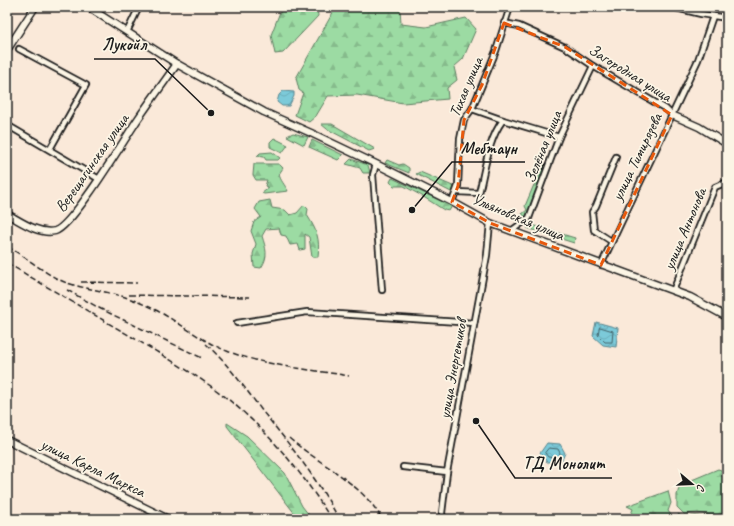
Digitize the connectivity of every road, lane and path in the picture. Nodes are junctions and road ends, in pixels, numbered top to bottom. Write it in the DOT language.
graph roads {
  1 [pos="35,7"];
  2 [pos="88,7"];
  3 [pos="138,7"];
  4 [pos="510,7"];
  5 [pos="672,7"];
  6 [pos="713,16"];
  7 [pos="727,18"];
  8 [pos="504,22"];
  9 [pos="127,32"];
  10 [pos="19,49"];
  11 [pos="7,50"];
  12 [pos="177,64"];
  13 [pos="593,66"];
  14 [pos="472,108"];
  15 [pos="672,115"];
  16 [pos="503,120"];
  17 [pos="7,125"];
  18 [pos="559,137"];
  19 [pos="727,144"];
  20 [pos="50,149"];
  21 [pos="616,157"];
  22 [pos="376,164"];
  23 [pos="99,179"];
  24 [pos="727,182"];
  25 [pos="457,192"];
  26 [pos="452,202"];
  27 [pos="7,214"];
  28 [pos="490,223"];
  29 [pos="511,231"];
  30 [pos="611,241"];
  31 [pos="601,265"];
  32 [pos="382,290"];
  33 [pos="673,291"];
  34 [pos="727,317"];
  35 [pos="237,323"];
  36 [pos="474,323"];
  37 [pos="7,440"];
  38 [pos="403,467"];
  39 [pos="447,472"];
  40 [pos="168,519"];
  41 [pos="443,519"];
  1 -- 11 [label="main road"];
  2 -- 9 [label="main road, Ульяновская улица"];
  3 -- 9 [label="street"];
  4 -- 8 [label="street, Тихая улица"];
  5 -- 6 [label="street"];
  6 -- 7 [label="street"];
  6 -- 15 [label="street, улица Тимирязева"];
  8 -- 13 [label="street, Загородная улица"];
  8 -- 14 [label="street, Тихая улица"];
  9 -- 12 [label="main road, Ульяновская улица"];
  10 -- 20 [label="street"];
  12 -- 22 [label="main road, Ульяновская улица"];
  12 -- 23 [label="main road, Верещагинская улица"];
  13 -- 15 [label="street, Загородная улица"];
  13 -- 18 [label="street, Зелёная улица"];
  14 -- 16 [label="street"];
  14 -- 25 [label="street, Тихая улица"];
  15 -- 19 [label="main road, Загородная улица"];
  15 -- 30 [label="street, улица Тимирязева"];
  16 -- 18 [label="street"];
  16 -- 25 [label="street"];
  17 -- 20 [label="street"];
  18 -- 29 [label="street, Зелёная улица"];
  20 -- 23 [label="street"];
  21 -- 30 [label="street"];
  22 -- 26 [label="main road, Ульяновская улица"];
  22 -- 32 [label="street"];
  23 -- 27 [label="main road, Верещагинская улица"];
  24 -- 33 [label="street, улица Антонова"];
  25 -- 26 [label="street, Тихая улица"];
  26 -- 28 [label="main road, Ульяновская улица"];
  28 -- 29 [label="main road, Ульяновская улица"];
  28 -- 36 [label="street, улица Энергетиков"];
  29 -- 31 [label="main road, Ульяновская улица"];
  30 -- 31 [label="street, улица Тимирязева"];
  31 -- 33 [label="main road, Ульяновская улица"];
  33 -- 34 [label="main road, Ульяновская улица"];
  35 -- 36 [label="street"];
  36 -- 39 [label="street, улица Энергетиков"];
  37 -- 40 [label="main road, улица Карла Маркса"];
  38 -- 39 [label="street"];
  39 -- 41 [label="street, улица Энергетиков"];
}
